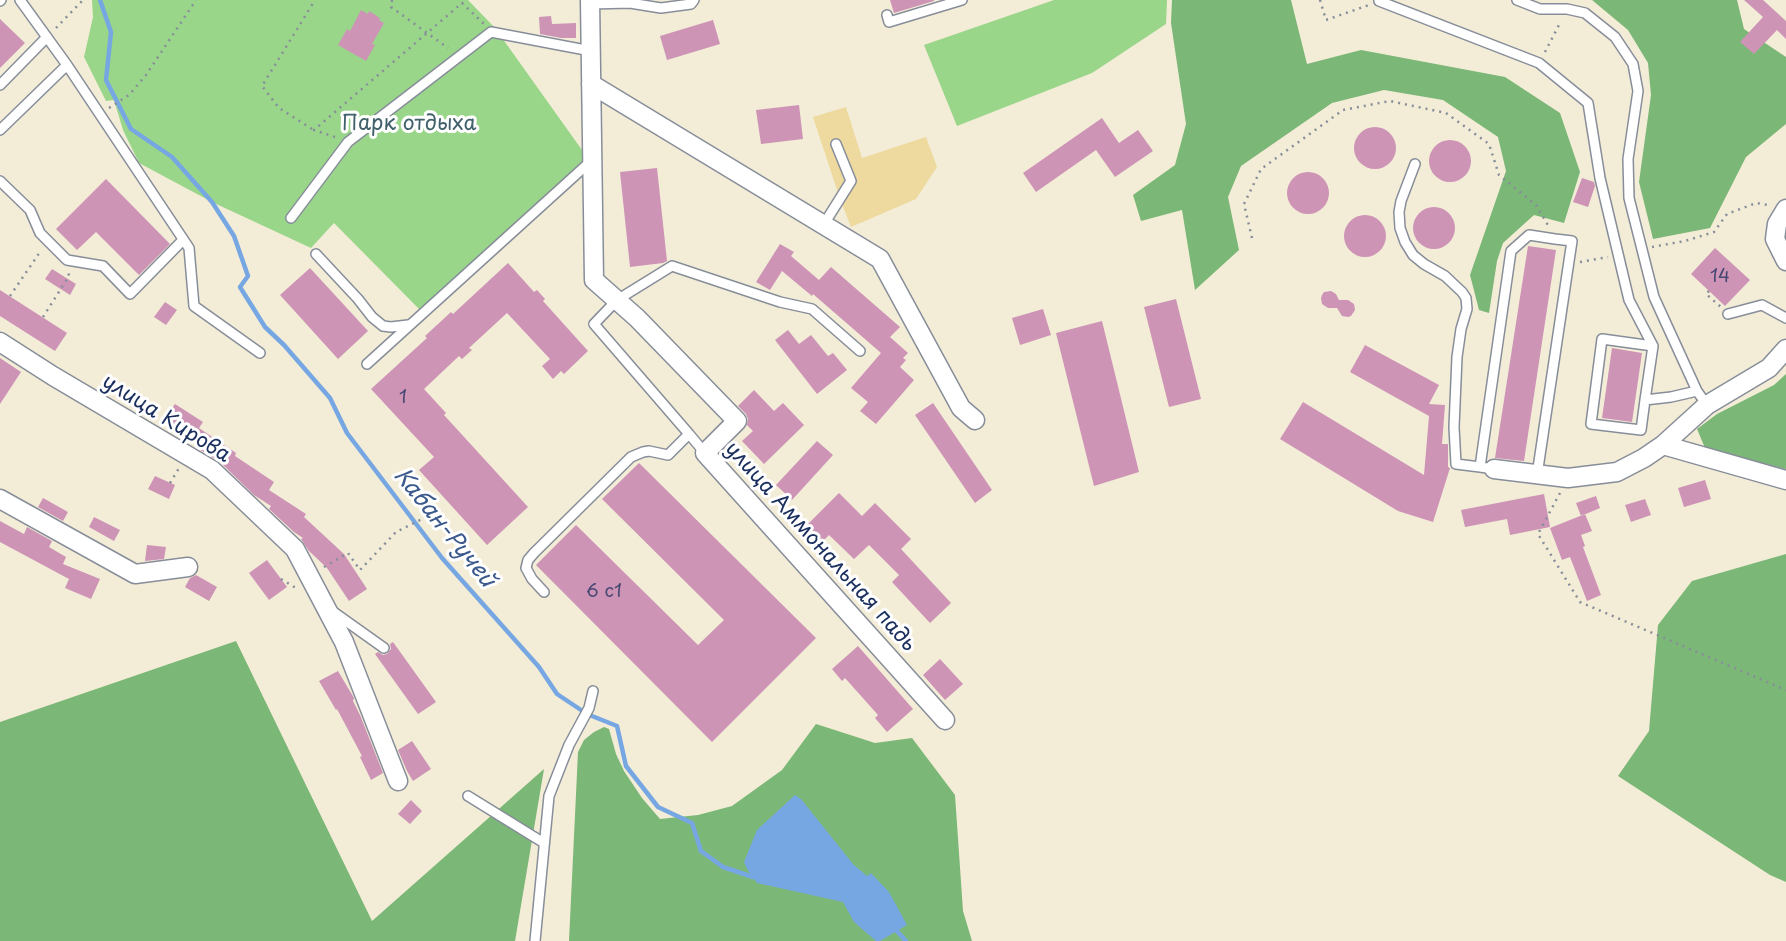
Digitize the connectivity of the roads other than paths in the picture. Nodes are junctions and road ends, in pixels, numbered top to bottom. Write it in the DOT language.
graph roads {
  1 [pos="20,0"];
  2 [pos="668,0"];
  3 [pos="694,0"];
  4 [pos="962,0"];
  5 [pos="1517,0"];
  6 [pos="631,1"];
  7 [pos="1379,1"];
  8 [pos="590,2"];
  9 [pos="660,8"];
  10 [pos="887,15"];
  11 [pos="47,37"];
  12 [pos="591,51"];
  13 [pos="66,65"];
  14 [pos="592,84"];
  15 [pos="0,85"];
  16 [pos="0,130"];
  17 [pos="836,144"];
  18 [pos="592,160"];
  19 [pos="1415,164"];
  20 [pos="0,181"];
  21 [pos="1785,210"];
  22 [pos="291,218"];
  23 [pos="824,224"];
  24 [pos="183,240"];
  25 [pos="316,254"];
  26 [pos="1786,261"];
  27 [pos="617,300"];
  28 [pos="1728,314"];
  29 [pos="1786,318"];
  30 [pos="410,324"];
  31 [pos="0,342"];
  32 [pos="1653,346"];
  33 [pos="1786,349"];
  34 [pos="860,351"];
  35 [pos="260,353"];
  36 [pos="367,363"];
  37 [pos="1702,398"];
  38 [pos="1645,400"];
  39 [pos="975,420"];
  40 [pos="689,434"];
  41 [pos="1663,445"];
  42 [pos="705,453"];
  43 [pos="1487,468"];
  44 [pos="1537,475"];
  45 [pos="1786,480"];
  46 [pos="0,499"];
  47 [pos="188,567"];
  48 [pos="544,592"];
  49 [pos="325,606"];
  50 [pos="384,648"];
  51 [pos="593,691"];
  52 [pos="945,720"];
  53 [pos="398,781"];
  54 [pos="468,796"];
  55 [pos="544,843"];
  56 [pos="535,941"];
  1 -- 11 [label="lane"];
  2 -- 9 [label="lane"];
  3 -- 9 [label="lane"];
  4 -- 10 [label="lane"];
  5 -- 37 [label="lane"];
  6 -- 8 [label="lane"];
  6 -- 9 [label="lane"];
  7 -- 32 [label="lane"];
  8 -- 12 [label="street, улица Аммональная падь"];
  11 -- 13 [label="lane"];
  11 -- 15 [label="lane"];
  12 -- 14 [label="street, улица Аммональная падь"];
  12 -- 22 [label="lane"];
  13 -- 16 [label="lane"];
  13 -- 24 [label="lane"];
  14 -- 18 [label="street, улица Аммональная падь"];
  14 -- 23 [label="street"];
  17 -- 23 [label="lane"];
  18 -- 27 [label="street, улица Аммональная падь"];
  18 -- 30 [label="lane"];
  19 -- 43 [label="lane"];
  20 -- 24 [label="lane"];
  21 -- 26 [label="street"];
  23 -- 39 [label="street"];
  24 -- 35 [label="lane"];
  25 -- 30 [label="lane"];
  27 -- 34 [label="lane"];
  27 -- 40 [label="lane"];
  27 -- 42 [label="street, улица Аммональная падь"];
  28 -- 29 [label="lane"];
  30 -- 36 [label="lane"];
  31 -- 49 [label="street, улица Кирова"];
  32 -- 38 [label="lane"];
  32 -- 38 [label="lane"];
  33 -- 37 [label="street"];
  37 -- 38 [label="lane"];
  37 -- 41 [label="street"];
  40 -- 42 [label="lane"];
  40 -- 48 [label="lane"];
  41 -- 44 [label="street"];
  41 -- 45 [label="street"];
  42 -- 52 [label="street, улица Аммональная падь"];
  43 -- 44 [label="street"];
  43 -- 44 [label="lane"];
  46 -- 47 [label="street"];
  49 -- 50 [label="lane"];
  49 -- 53 [label="street, улица Кирова"];
  51 -- 55 [label="lane"];
  54 -- 55 [label="lane"];
  55 -- 56 [label="lane"];
}
